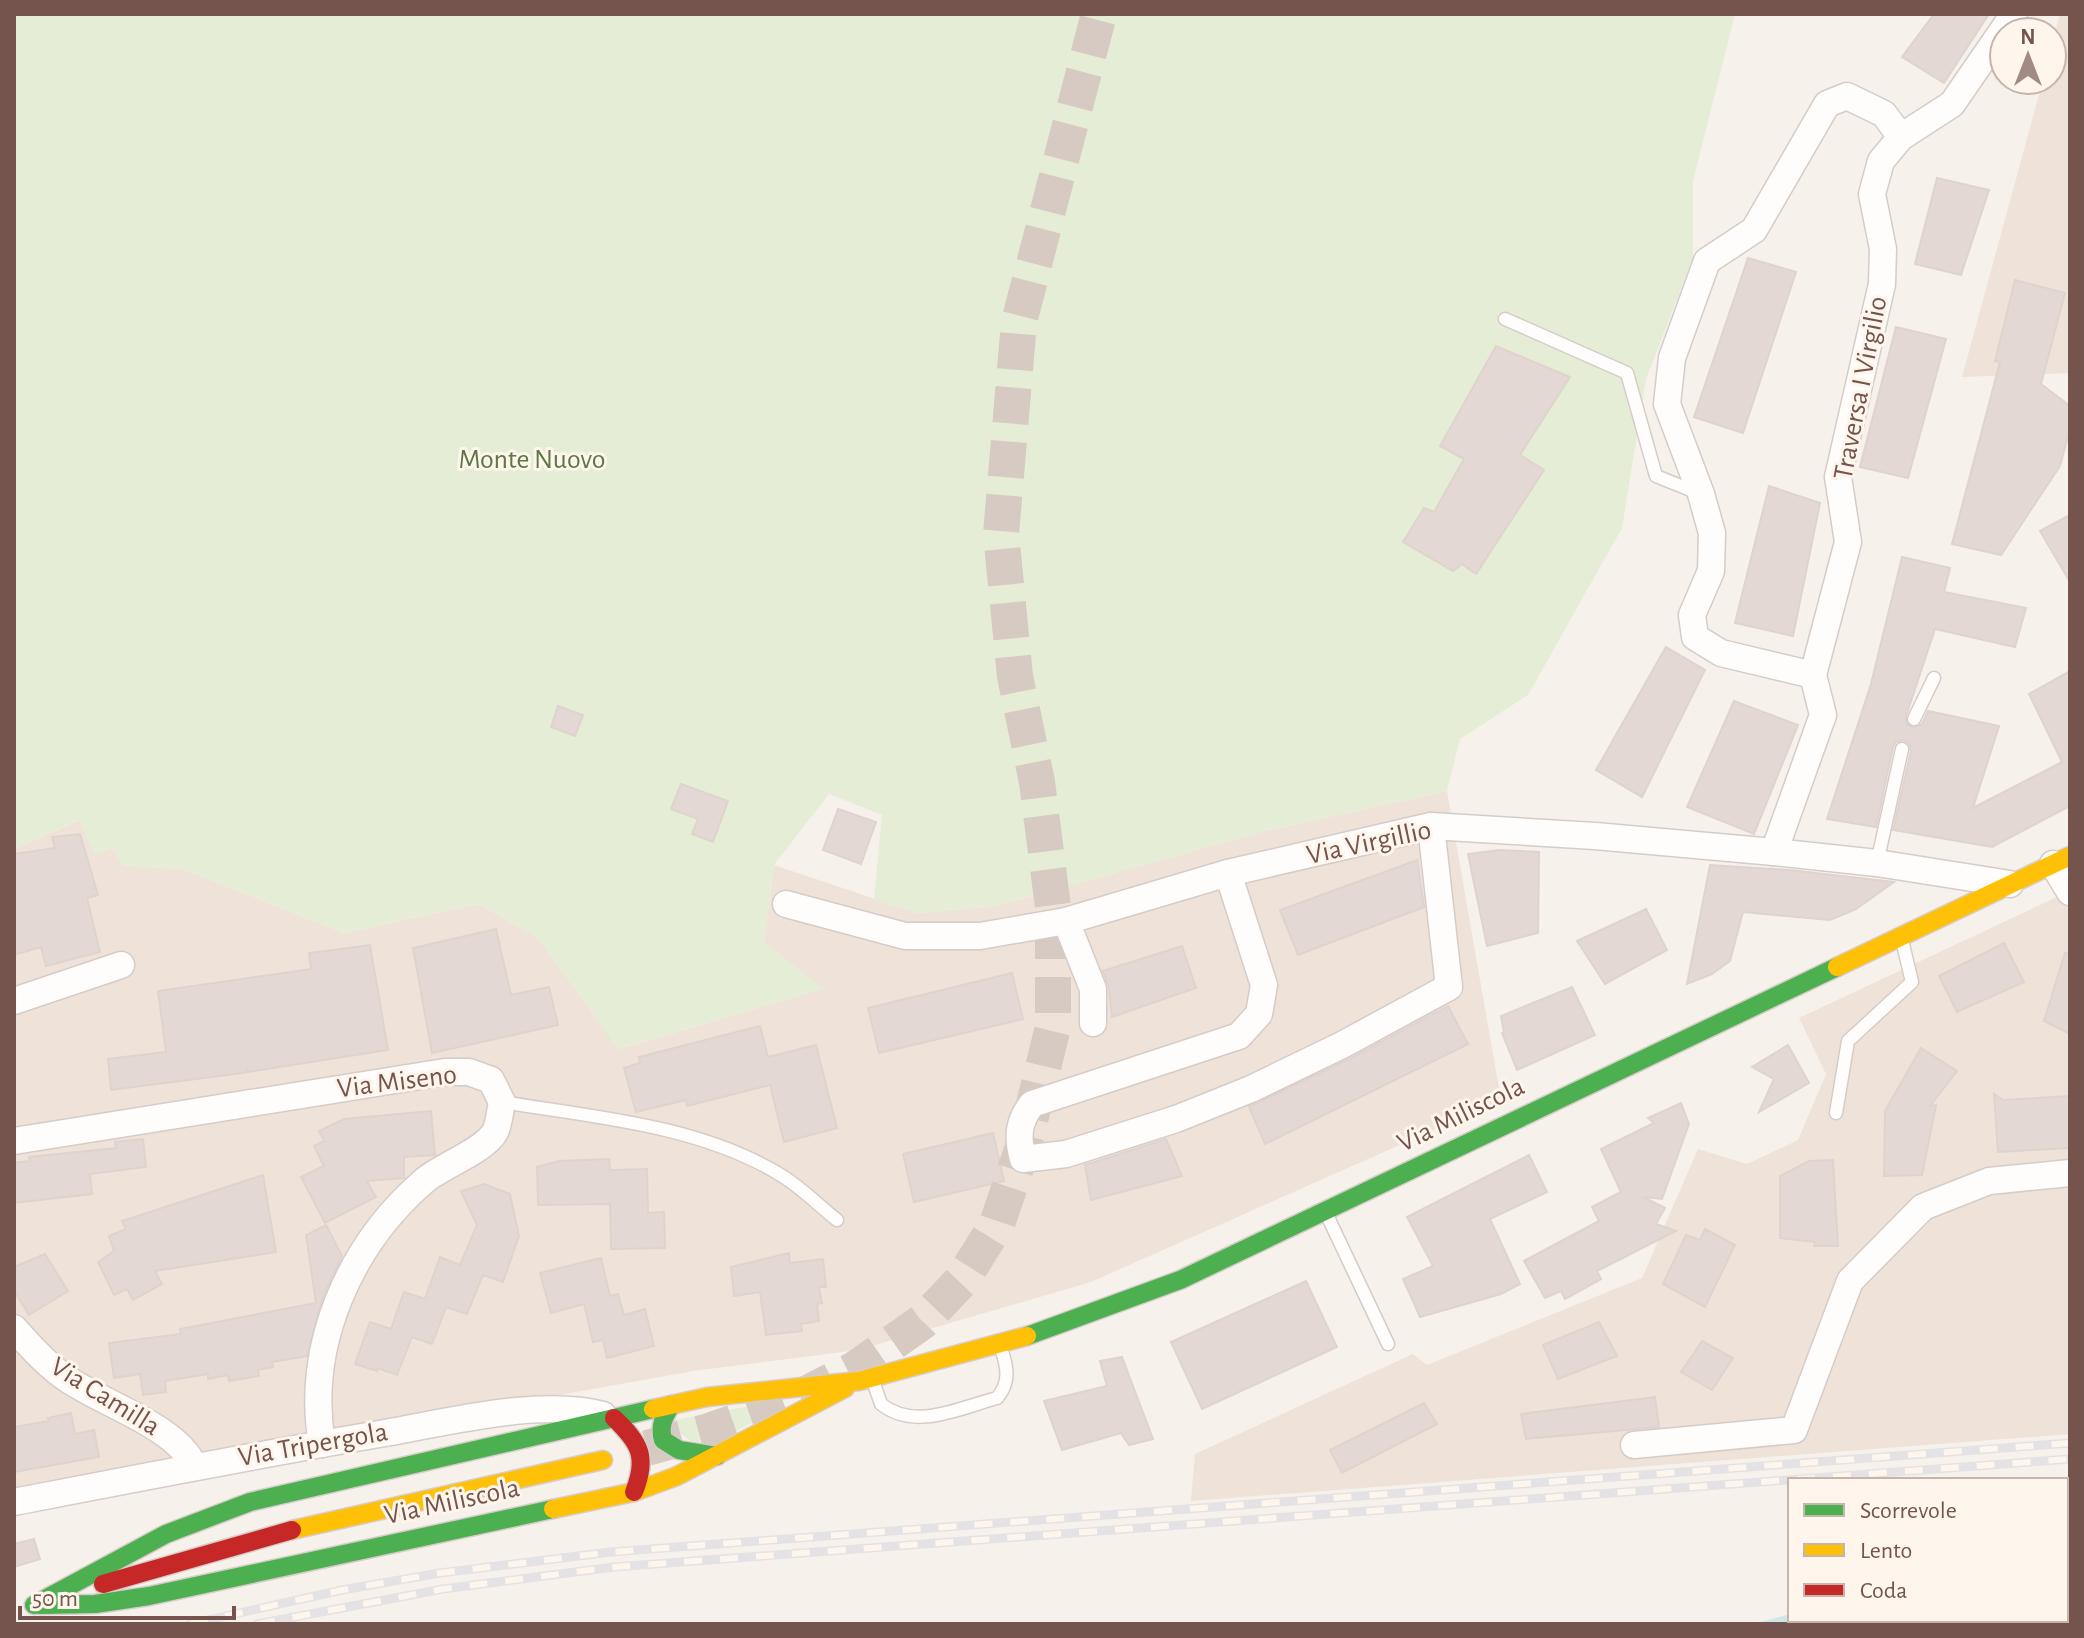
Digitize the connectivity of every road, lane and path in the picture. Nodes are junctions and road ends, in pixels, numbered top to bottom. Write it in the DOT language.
graph roads {
  1 [pos="2014,14"];
  2 [pos="1901,137"];
  3 [pos="1505,319"];
  4 [pos="1701,494"];
  5 [pos="1813,675"];
  6 [pos="1934,678"];
  7 [pos="1914,719"];
  8 [pos="1902,749"];
  9 [pos="1431,826"];
  10 [pos="1774,852"];
  11 [pos="2061,860"];
  12 [pos="1877,863"];
  13 [pos="1228,873"];
  14 [pos="2010,884"];
  15 [pos="2070,892"];
  16 [pos="786,904"];
  17 [pos="1066,921"];
  18 [pos="1901,936"];
  19 [pos="121,965"];
  20 [pos="14,1001"];
  21 [pos="1093,1023"];
  22 [pos="502,1102"];
  23 [pos="1836,1113"];
  24 [pos="14,1141"];
  25 [pos="2070,1173"];
  26 [pos="1325,1212"];
  27 [pos="837,1220"];
  28 [pos="14,1328"];
  29 [pos="1000,1344"];
  30 [pos="1388,1344"];
  31 [pos="866,1379"];
  32 [pos="671,1405"];
  33 [pos="614,1418"];
  34 [pos="322,1444"];
  35 [pos="1634,1445"];
  36 [pos="717,1456"];
  37 [pos="603,1460"];
  38 [pos="194,1466"];
  39 [pos="634,1492"];
  40 [pos="14,1502"];
  41 [pos="34,1605"];
  42 [pos="14,1611"];
  1 -- 2 [label="street, Traversa I Virgilio"];
  2 -- 4 [label="street"];
  2 -- 5 [label="street, Traversa I Virgilio"];
  3 -- 4 [label="lane"];
  4 -- 5 [label="street"];
  5 -- 10 [label="street, Traversa I Virgilio"];
  6 -- 7 [label="lane"];
  8 -- 12 [label="lane"];
  9 -- 10 [label="street, Via Virgillio"];
  9 -- 13 [label="street, Via Virgillio"];
  9 -- 13 [label="street"];
  10 -- 12 [label="street, Via Virgillio"];
  11 -- 14 [label="street, Via Miliscola"];
  11 -- 15 [label="street"];
  12 -- 14 [label="street, Via Virgillio"];
  13 -- 17 [label="street, Via Virgillio"];
  14 -- 18 [label="street, Via Miliscola"];
  16 -- 17 [label="street, Via Virgillio"];
  17 -- 21 [label="street"];
  18 -- 23 [label="lane"];
  18 -- 26 [label="street, Via Miliscola"];
  19 -- 20 [label="street"];
  22 -- 24 [label="street, Via Miseno"];
  22 -- 27 [label="lane"];
  22 -- 34 [label="street"];
  25 -- 35 [label="street"];
  26 -- 29 [label="street, Via Miliscola"];
  26 -- 30 [label="lane"];
  28 -- 38 [label="street, Via Camilla"];
  29 -- 31 [label="street, Via Miliscola"];
  29 -- 31 [label="lane"];
  31 -- 32 [label="street, Via Miliscola"];
  31 -- 36 [label="street, Via Miliscola"];
  32 -- 33 [label="street, Via Miliscola"];
  32 -- 36 [label="street"];
  33 -- 34 [label="street, Via Tripergola"];
  33 -- 39 [label="street"];
  33 -- 41 [label="street, Via Miliscola"];
  34 -- 38 [label="street, Via Tripergola"];
  36 -- 39 [label="street, Via Miliscola"];
  37 -- 41 [label="street, Via Miliscola"];
  38 -- 40 [label="street, Via Tripergola"];
  39 -- 41 [label="street, Via Miliscola"];
  41 -- 42 [label="street, Via Miliscola"];
}
